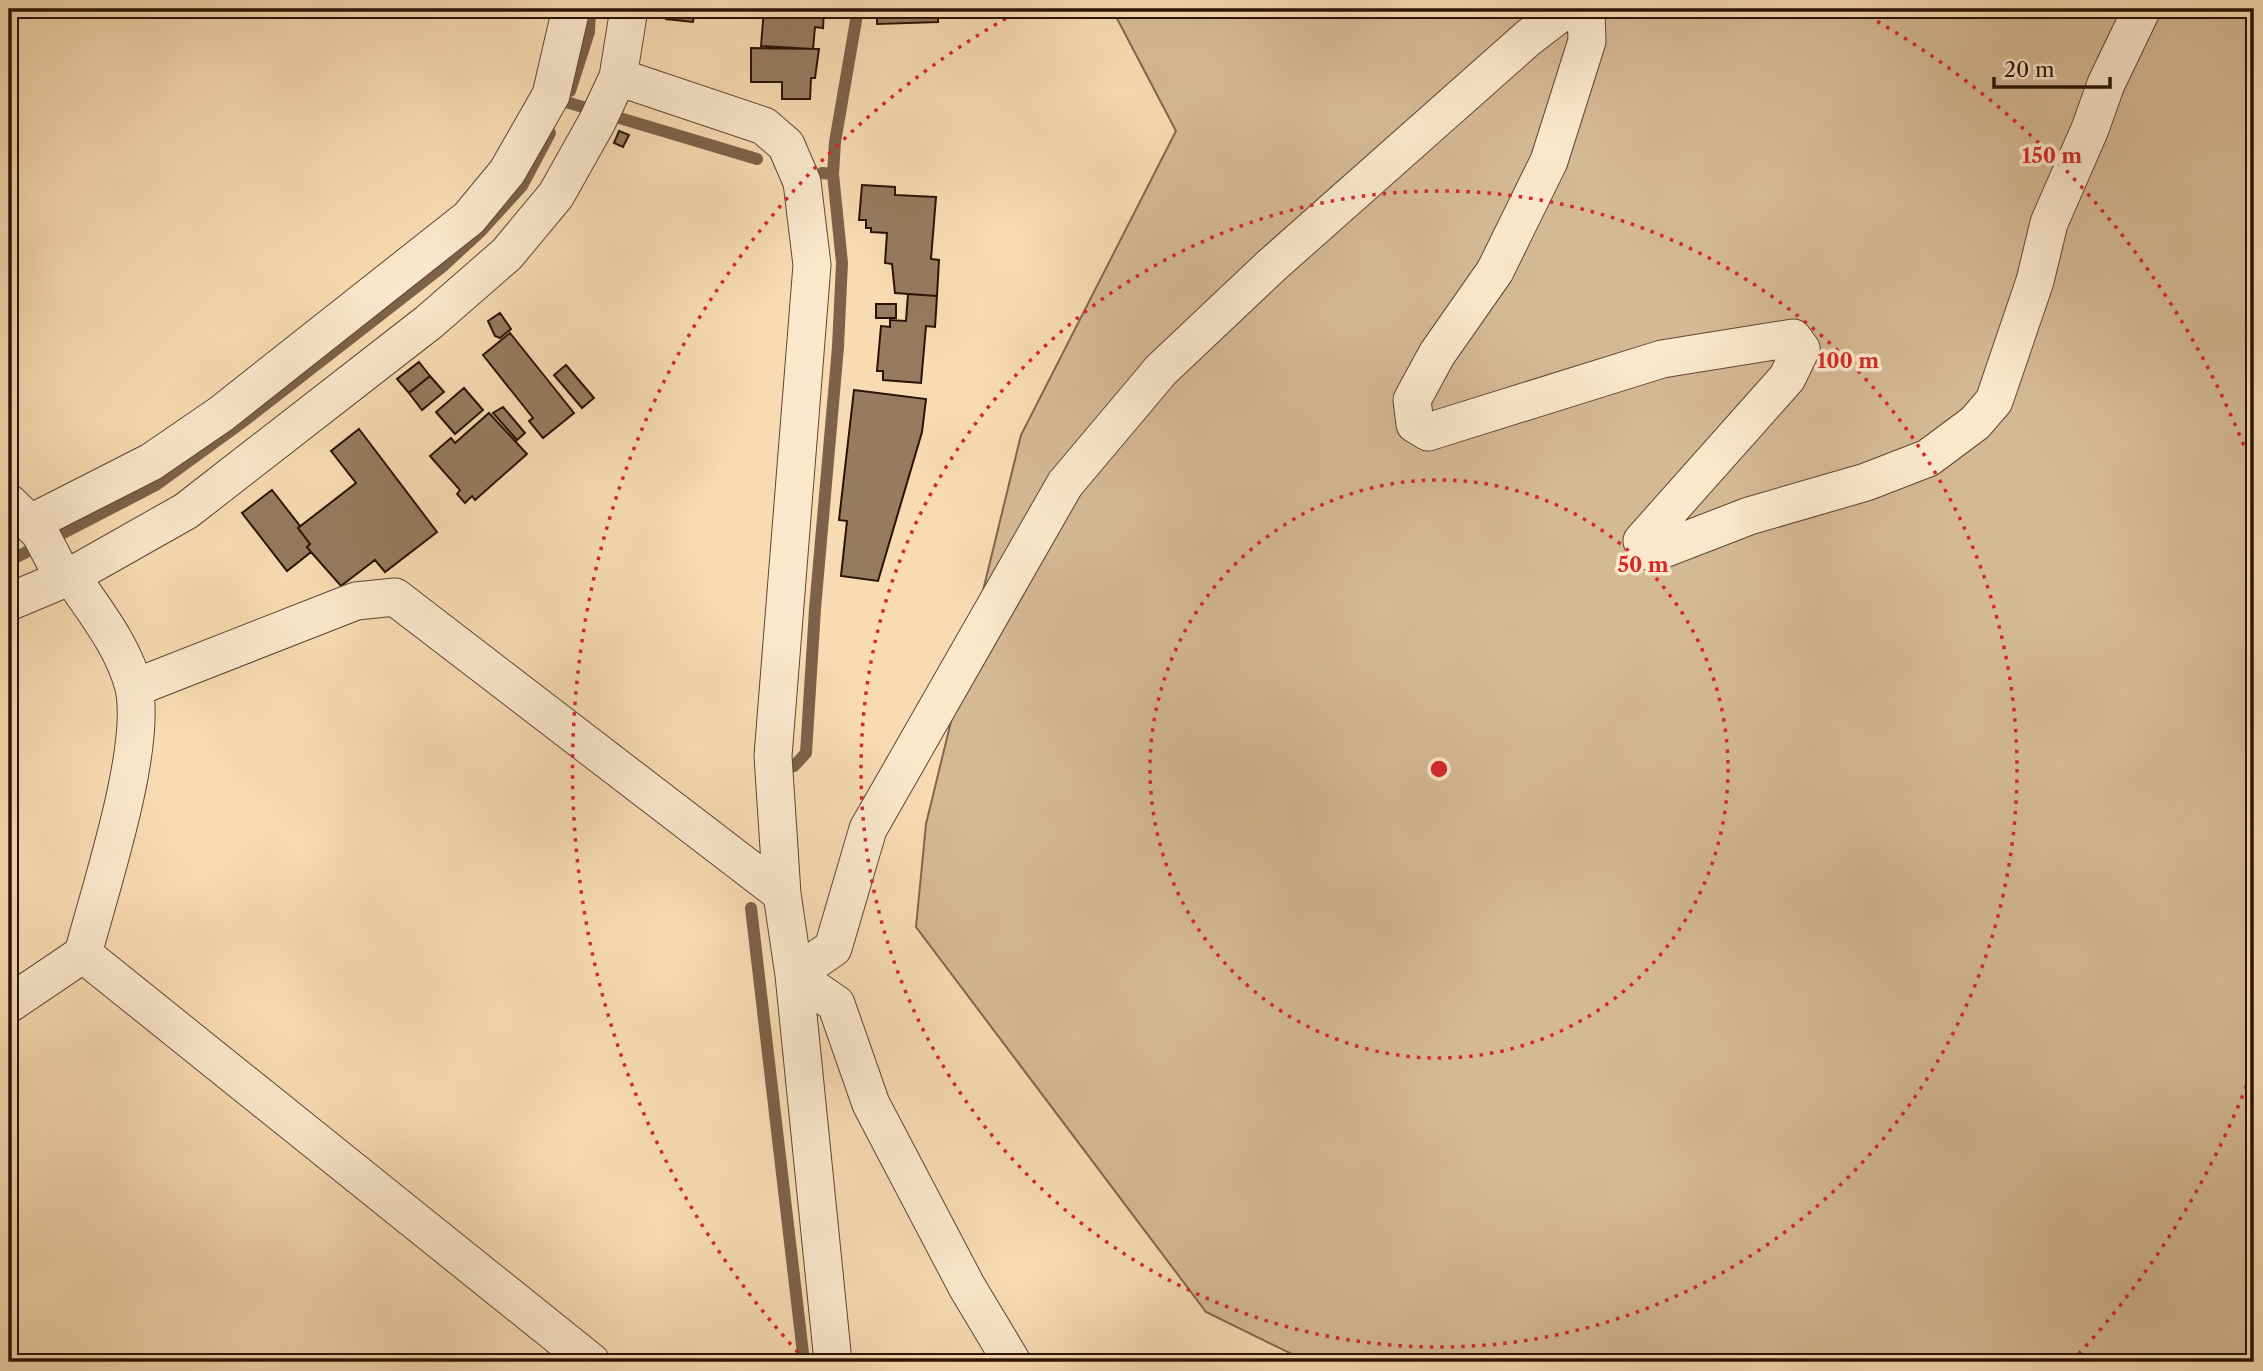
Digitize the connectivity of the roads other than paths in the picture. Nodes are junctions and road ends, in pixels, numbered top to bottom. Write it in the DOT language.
graph roads {
  1 [pos="571,9"];
  2 [pos="629,9"];
  3 [pos="1566,9"];
  4 [pos="1581,9"];
  5 [pos="2142,9"];
  6 [pos="607,101"];
  7 [pos="45,546"];
  8 [pos="9,602"];
  9 [pos="134,688"];
  10 [pos="782,894"];
  11 [pos="83,954"];
  12 [pos="794,975"];
  13 [pos="9,1004"];
  14 [pos="591,1362"];
  15 [pos="833,1362"];
  16 [pos="1012,1362"];
  1 -- 7 [label="street"];
  2 -- 6 [label="street"];
  3 -- 12 [label="street"];
  4 -- 5 [label="street"];
  6 -- 7 [label="street"];
  6 -- 10 [label="street"];
  7 -- 8 [label="street"];
  7 -- 9 [label="street"];
  9 -- 10 [label="street"];
  9 -- 11 [label="street"];
  10 -- 12 [label="street"];
  11 -- 13 [label="street"];
  11 -- 14 [label="street"];
  12 -- 15 [label="street"];
  12 -- 16 [label="street"];
}
